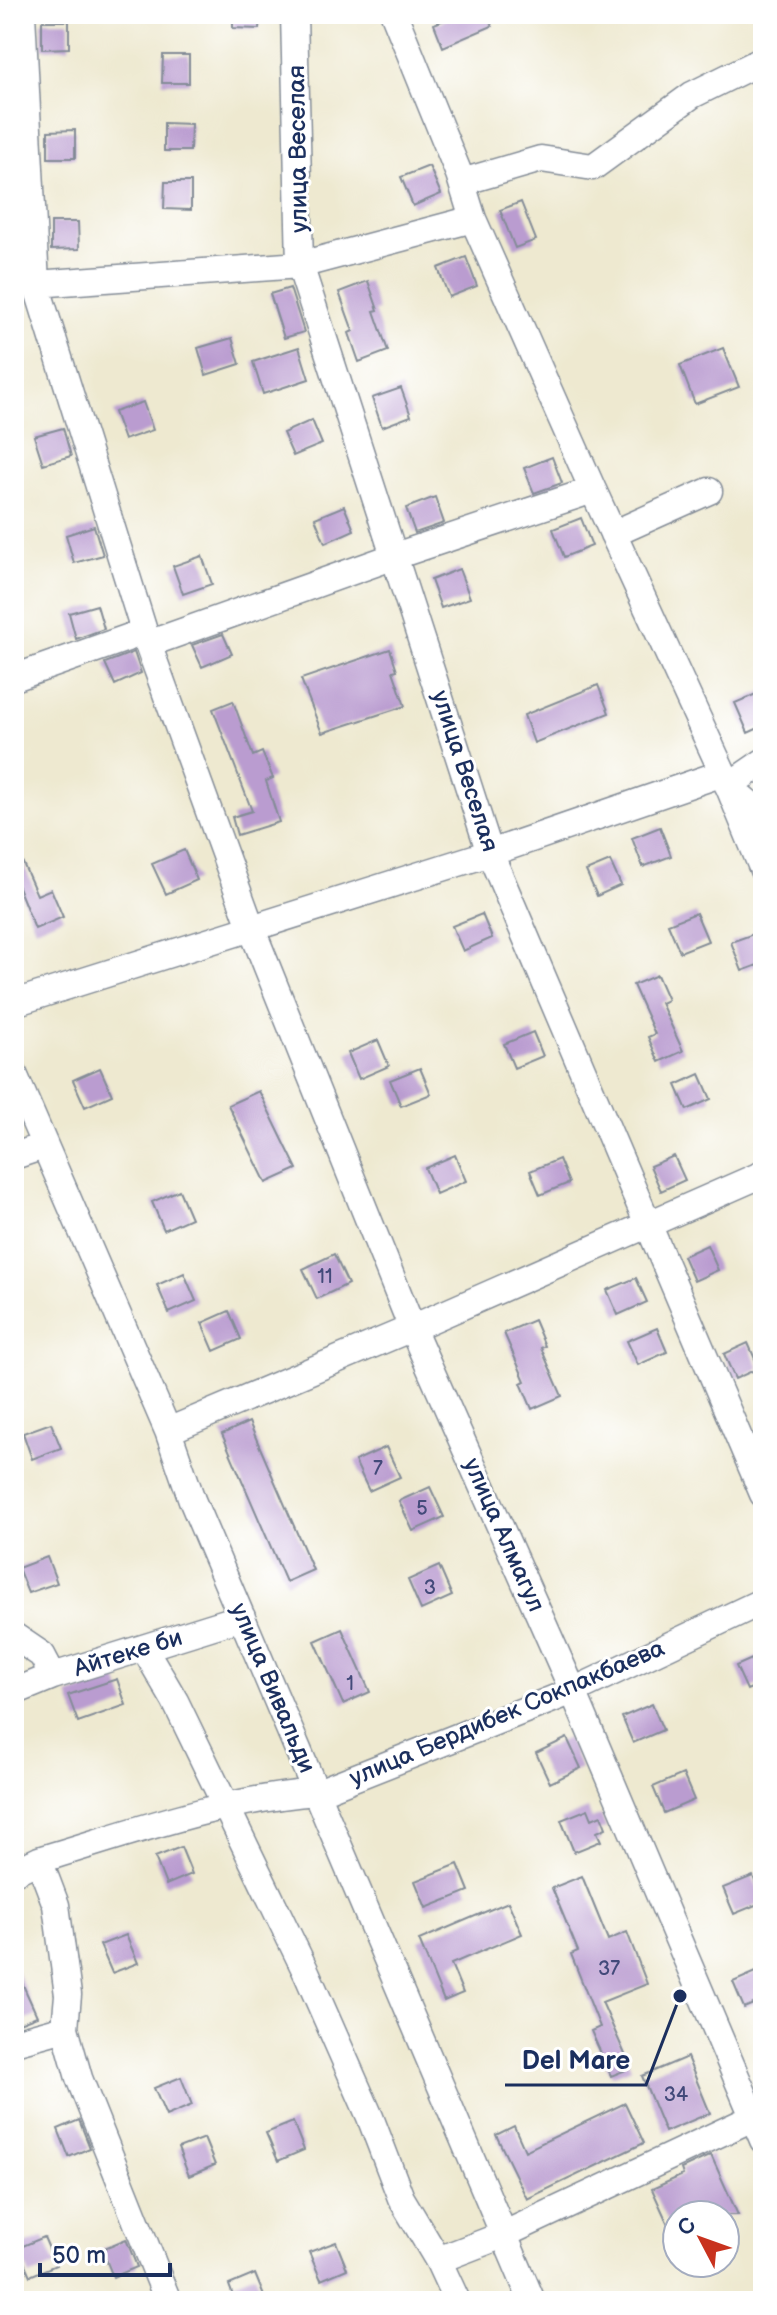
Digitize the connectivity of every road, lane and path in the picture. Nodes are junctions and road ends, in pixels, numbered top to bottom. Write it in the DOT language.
graph roads {
  1 [pos="22,14"];
  2 [pos="294,14"];
  3 [pos="394,14"];
  4 [pos="763,60"];
  5 [pos="462,182"];
  6 [pos="473,219"];
  7 [pos="300,265"];
  8 [pos="25,285"];
  9 [pos="593,490"];
  10 [pos="709,491"];
  11 [pos="613,534"];
  12 [pos="395,556"];
  13 [pos="146,638"];
  14 [pos="14,678"];
  15 [pos="763,762"];
  16 [pos="725,780"];
  17 [pos="763,815"];
  18 [pos="490,853"];
  19 [pos="763,870"];
  20 [pos="251,927"];
  21 [pos="14,1003"];
  22 [pos="14,1074"];
  23 [pos="44,1146"];
  24 [pos="14,1156"];
  25 [pos="763,1174"];
  26 [pos="647,1225"];
  27 [pos="412,1328"];
  28 [pos="168,1431"];
  29 [pos="763,1494"];
  30 [pos="763,1601"];
  31 [pos="242,1617"];
  32 [pos="14,1636"];
  33 [pos="144,1648"];
  34 [pos="53,1676"];
  35 [pos="573,1691"];
  36 [pos="14,1692"];
  37 [pos="318,1792"];
  38 [pos="225,1806"];
  39 [pos="39,1860"];
  40 [pos="14,1872"];
  41 [pos="65,2028"];
  42 [pos="14,2042"];
  43 [pos="760,2123"];
  44 [pos="503,2235"];
  45 [pos="438,2260"];
  46 [pos="168,2301"];
  47 [pos="457,2301"];
  48 [pos="532,2301"];
  1 -- 8 [label="street, улица Алмагул"];
  2 -- 7 [label="street, улица Веселая"];
  3 -- 5 [label="street"];
  4 -- 5 [label="street"];
  5 -- 6 [label="street"];
  6 -- 7 [label="street"];
  6 -- 9 [label="street"];
  7 -- 8 [label="street"];
  7 -- 12 [label="street, улица Веселая"];
  8 -- 13 [label="street, улица Алмагул"];
  9 -- 11 [label="street"];
  9 -- 12 [label="street"];
  10 -- 11 [label="street"];
  11 -- 16 [label="street"];
  12 -- 13 [label="street"];
  12 -- 18 [label="street, улица Веселая"];
  13 -- 14 [label="street"];
  13 -- 20 [label="street, улица Алмагул"];
  15 -- 16 [label="street"];
  16 -- 17 [label="street"];
  16 -- 18 [label="street"];
  16 -- 19 [label="street"];
  18 -- 20 [label="street"];
  18 -- 26 [label="street, улица Веселая"];
  20 -- 21 [label="street"];
  20 -- 27 [label="street, улица Алмагул"];
  22 -- 23 [label="street, улица Вивальди"];
  23 -- 24 [label="street"];
  23 -- 28 [label="street, улица Вивальди"];
  25 -- 26 [label="street"];
  26 -- 27 [label="street"];
  26 -- 29 [label="street, улица Веселая"];
  27 -- 28 [label="street"];
  27 -- 35 [label="street, улица Алмагул"];
  28 -- 31 [label="street, улица Вивальди"];
  30 -- 35 [label="street, улица Бердибек Сокпакбаева"];
  31 -- 33 [label="street, Айтеке би"];
  31 -- 37 [label="street, улица Вивальди"];
  32 -- 34 [label="street"];
  33 -- 34 [label="street, Айтеке би"];
  33 -- 38 [label="street"];
  34 -- 36 [label="street, Айтеке би"];
  35 -- 37 [label="street, улица Бердибек Сокпакбаева"];
  35 -- 43 [label="street, улица Алмагул"];
  37 -- 38 [label="street, улица Бердибек Сокпакбаева"];
  37 -- 44 [label="street, улица Вивальди"];
  38 -- 39 [label="street, улица Бердибек Сокпакбаева"];
  38 -- 45 [label="street"];
  39 -- 40 [label="street, улица Бердибек Сокпакбаева"];
  39 -- 41 [label="street"];
  41 -- 42 [label="street"];
  41 -- 46 [label="street"];
  43 -- 44 [label="street"];
  44 -- 45 [label="street"];
  44 -- 48 [label="street, улица Вивальди"];
  45 -- 47 [label="street"];
}
